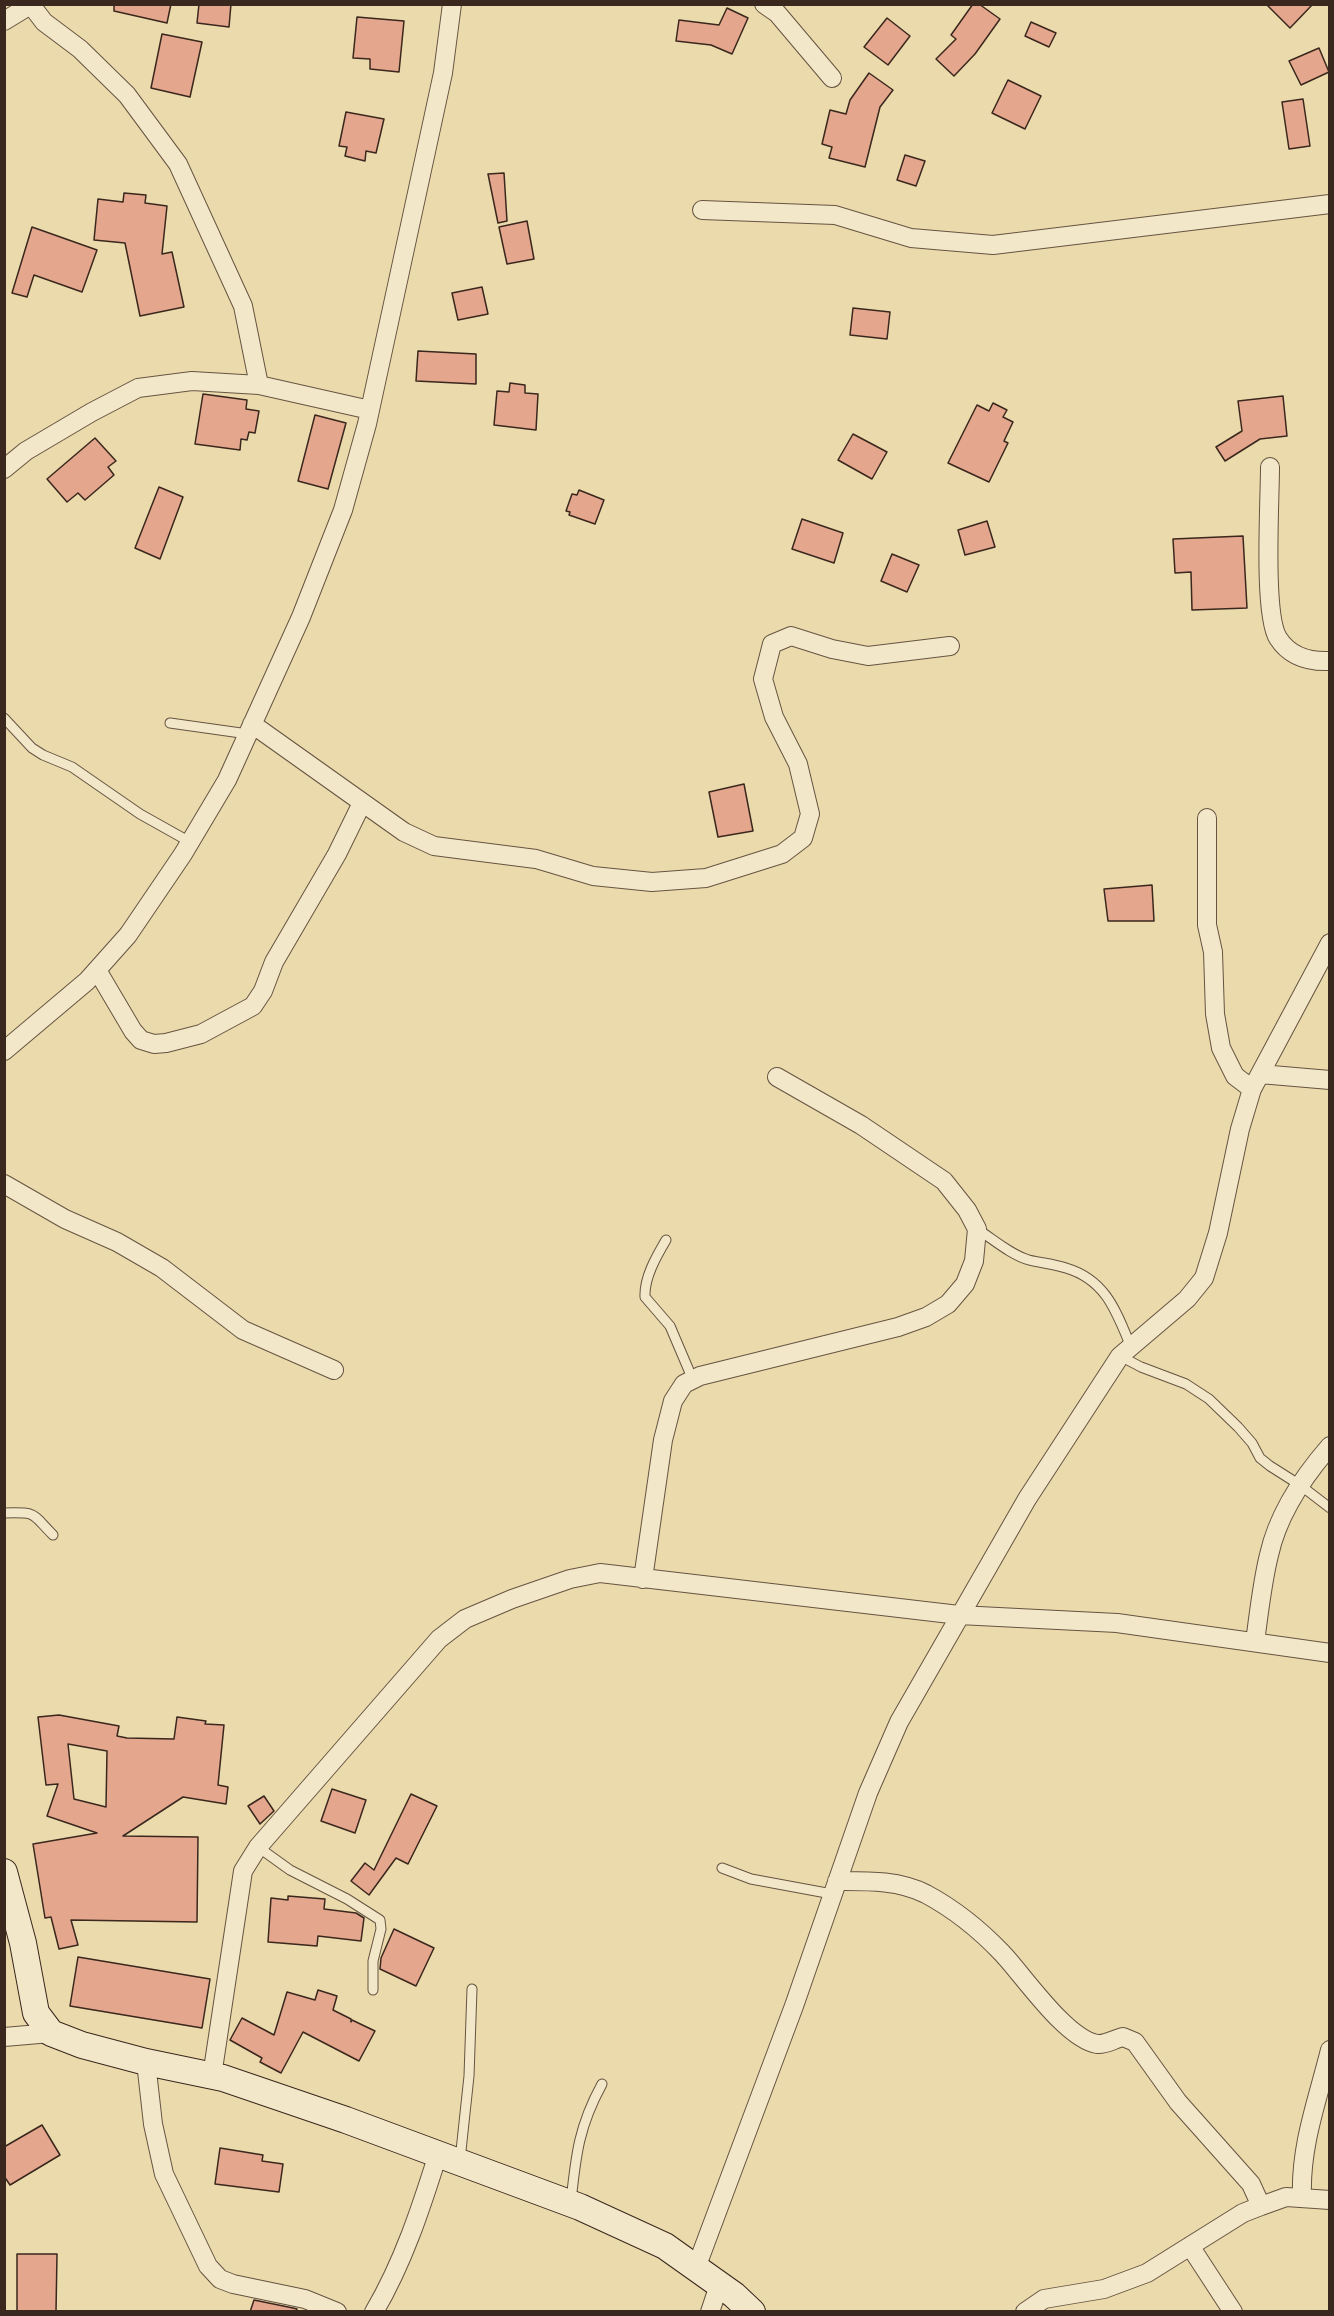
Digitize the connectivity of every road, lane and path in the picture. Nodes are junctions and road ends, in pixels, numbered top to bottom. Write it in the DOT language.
graph roads {
  1 [pos="452,4"];
  2 [pos="764,4"];
  3 [pos="32,5"];
  4 [pos="4,21"];
  5 [pos="832,78"];
  6 [pos="1329,204"];
  7 [pos="702,210"];
  8 [pos="259,385"];
  9 [pos="370,410"];
  10 [pos="1270,467"];
  11 [pos="4,469"];
  12 [pos="950,646"];
  13 [pos="1329,661"];
  14 [pos="4,718"];
  15 [pos="170,723"];
  16 [pos="250,729"];
  17 [pos="362,803"];
  18 [pos="1207,818"];
  19 [pos="190,842"];
  20 [pos="1329,943"];
  21 [pos="97,970"];
  22 [pos="4,1051"];
  23 [pos="777,1077"];
  24 [pos="1329,1080"];
  25 [pos="1256,1082"];
  26 [pos="4,1184"];
  27 [pos="977,1229"];
  28 [pos="666,1240"];
  29 [pos="1125,1351"];
  30 [pos="334,1370"];
  31 [pos="693,1380"];
  32 [pos="1329,1446"];
  33 [pos="1300,1485"];
  34 [pos="1329,1508"];
  35 [pos="4,1513"];
  36 [pos="53,1534"];
  37 [pos="643,1578"];
  38 [pos="959,1615"];
  39 [pos="1255,1642"];
  40 [pos="1329,1653"];
  41 [pos="258,1847"];
  42 [pos="722,1868"];
  43 [pos="4,1872"];
  44 [pos="834,1888"];
  45 [pos="471,1989"];
  46 [pos="373,1990"];
  47 [pos="51,2033"];
  48 [pos="4,2037"];
  49 [pos="1329,2050"];
  50 [pos="146,2062"];
  51 [pos="212,2076"];
  52 [pos="602,2084"];
  53 [pos="449,2158"];
  54 [pos="1302,2197"];
  55 [pos="1329,2200"];
  56 [pos="571,2204"];
  57 [pos="1261,2206"];
  58 [pos="1190,2246"];
  59 [pos="696,2268"];
  60 [pos="719,2285"];
  61 [pos="337,2312"];
  62 [pos="374,2312"];
  63 [pos="710,2312"];
  64 [pos="752,2312"];
  65 [pos="1025,2312"];
  66 [pos="1233,2312"];
  1 -- 9 [label="street"];
  2 -- 5 [label="street"];
  3 -- 4 [label="street"];
  3 -- 8 [label="street"];
  6 -- 7 [label="street"];
  8 -- 9 [label="street"];
  8 -- 11 [label="street"];
  9 -- 16 [label="street"];
  10 -- 13 [label="street"];
  12 -- 17 [label="street"];
  14 -- 19 [label="lane"];
  15 -- 16 [label="lane"];
  16 -- 17 [label="street"];
  16 -- 19 [label="street"];
  17 -- 21 [label="street"];
  18 -- 25 [label="street"];
  19 -- 21 [label="street"];
  20 -- 25 [label="street"];
  21 -- 22 [label="street"];
  23 -- 27 [label="street"];
  24 -- 25 [label="street"];
  25 -- 29 [label="street"];
  26 -- 30 [label="street"];
  27 -- 29 [label="lane"];
  27 -- 31 [label="street"];
  28 -- 31 [label="lane"];
  29 -- 33 [label="lane"];
  29 -- 38 [label="street"];
  31 -- 37 [label="street"];
  32 -- 33 [label="street"];
  33 -- 34 [label="lane"];
  33 -- 39 [label="street"];
  35 -- 36 [label="lane"];
  37 -- 38 [label="street"];
  37 -- 41 [label="street"];
  38 -- 39 [label="street"];
  38 -- 44 [label="street"];
  39 -- 40 [label="street"];
  41 -- 46 [label="lane"];
  41 -- 51 [label="street"];
  42 -- 44 [label="lane"];
  43 -- 47 [label="main road"];
  44 -- 57 [label="street"];
  44 -- 59 [label="street"];
  45 -- 53 [label="lane"];
  47 -- 48 [label="street"];
  47 -- 50 [label="main road"];
  49 -- 54 [label="street"];
  50 -- 51 [label="main road"];
  50 -- 61 [label="street"];
  51 -- 53 [label="main road"];
  52 -- 56 [label="lane"];
  53 -- 56 [label="main road"];
  53 -- 62 [label="street"];
  54 -- 55 [label="street"];
  54 -- 57 [label="street"];
  56 -- 59 [label="main road"];
  57 -- 58 [label="street"];
  58 -- 65 [label="street"];
  58 -- 66 [label="street"];
  59 -- 60 [label="main road"];
  60 -- 63 [label="street"];
  60 -- 64 [label="main road"];
}
